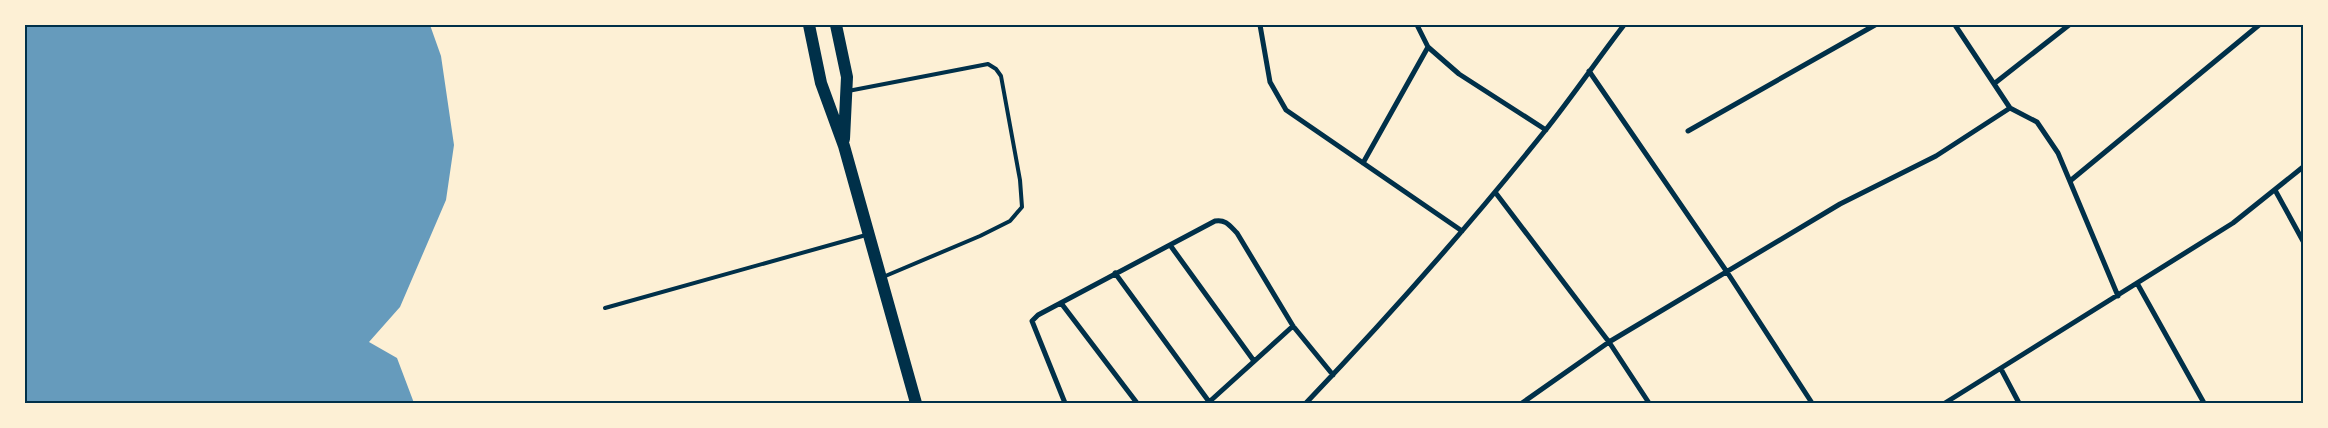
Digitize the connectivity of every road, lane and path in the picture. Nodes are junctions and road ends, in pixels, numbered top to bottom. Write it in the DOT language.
graph roads {
  1 [pos="809,25"];
  2 [pos="836,25"];
  3 [pos="1260,25"];
  4 [pos="1417,25"];
  5 [pos="1875,25"];
  6 [pos="1955,25"];
  7 [pos="2069,25"];
  8 [pos="2259,25"];
  9 [pos="1622,26"];
  10 [pos="1428,47"];
  11 [pos="1590,71"];
  12 [pos="1995,83"];
  13 [pos="846,91"];
  14 [pos="2010,108"];
  15 [pos="1546,130"];
  16 [pos="1688,132"];
  17 [pos="844,146"];
  18 [pos="1363,164"];
  19 [pos="2303,167"];
  20 [pos="2070,181"];
  21 [pos="2275,190"];
  22 [pos="1495,192"];
  23 [pos="1462,231"];
  24 [pos="869,234"];
  25 [pos="2303,241"];
  26 [pos="1170,245"];
  27 [pos="1727,272"];
  28 [pos="1115,273"];
  29 [pos="881,278"];
  30 [pos="2137,283"];
  31 [pos="2118,296"];
  32 [pos="1061,303"];
  33 [pos="605,308"];
  34 [pos="1293,326"];
  35 [pos="1609,342"];
  36 [pos="1254,362"];
  37 [pos="2001,369"];
  38 [pos="1333,374"];
  39 [pos="916,403"];
  40 [pos="1066,403"];
  41 [pos="1137,403"];
  42 [pos="1209,403"];
  43 [pos="1306,403"];
  44 [pos="1522,403"];
  45 [pos="1649,403"];
  46 [pos="1812,403"];
  47 [pos="1946,403"];
  48 [pos="2019,403"];
  49 [pos="2204,403"];
  1 -- 17 [label="main road"];
  2 -- 13 [label="main road"];
  3 -- 18 [label="street"];
  4 -- 10 [label="street"];
  5 -- 16 [label="street"];
  6 -- 12 [label="street"];
  7 -- 12 [label="street"];
  8 -- 20 [label="street"];
  9 -- 11 [label="street"];
  10 -- 15 [label="street"];
  10 -- 18 [label="street"];
  11 -- 15 [label="street"];
  11 -- 27 [label="street"];
  12 -- 14 [label="street"];
  13 -- 17 [label="main road"];
  13 -- 29 [label="lane"];
  14 -- 20 [label="street"];
  14 -- 27 [label="street"];
  15 -- 22 [label="street"];
  17 -- 24 [label="main road"];
  18 -- 23 [label="street"];
  19 -- 21 [label="street"];
  20 -- 31 [label="street"];
  21 -- 25 [label="street"];
  21 -- 30 [label="street"];
  22 -- 23 [label="street"];
  22 -- 35 [label="street"];
  23 -- 38 [label="street"];
  24 -- 29 [label="main road"];
  24 -- 33 [label="lane"];
  26 -- 28 [label="street"];
  26 -- 34 [label="street"];
  26 -- 36 [label="street"];
  27 -- 35 [label="street"];
  27 -- 46 [label="street"];
  28 -- 32 [label="street"];
  28 -- 42 [label="street"];
  29 -- 39 [label="main road"];
  30 -- 31 [label="street"];
  30 -- 49 [label="street"];
  31 -- 37 [label="street"];
  32 -- 40 [label="street"];
  32 -- 41 [label="street"];
  34 -- 36 [label="street"];
  34 -- 38 [label="street"];
  35 -- 44 [label="street"];
  35 -- 45 [label="street"];
  36 -- 42 [label="street"];
  37 -- 47 [label="street"];
  37 -- 48 [label="street"];
  38 -- 43 [label="street"];
}
